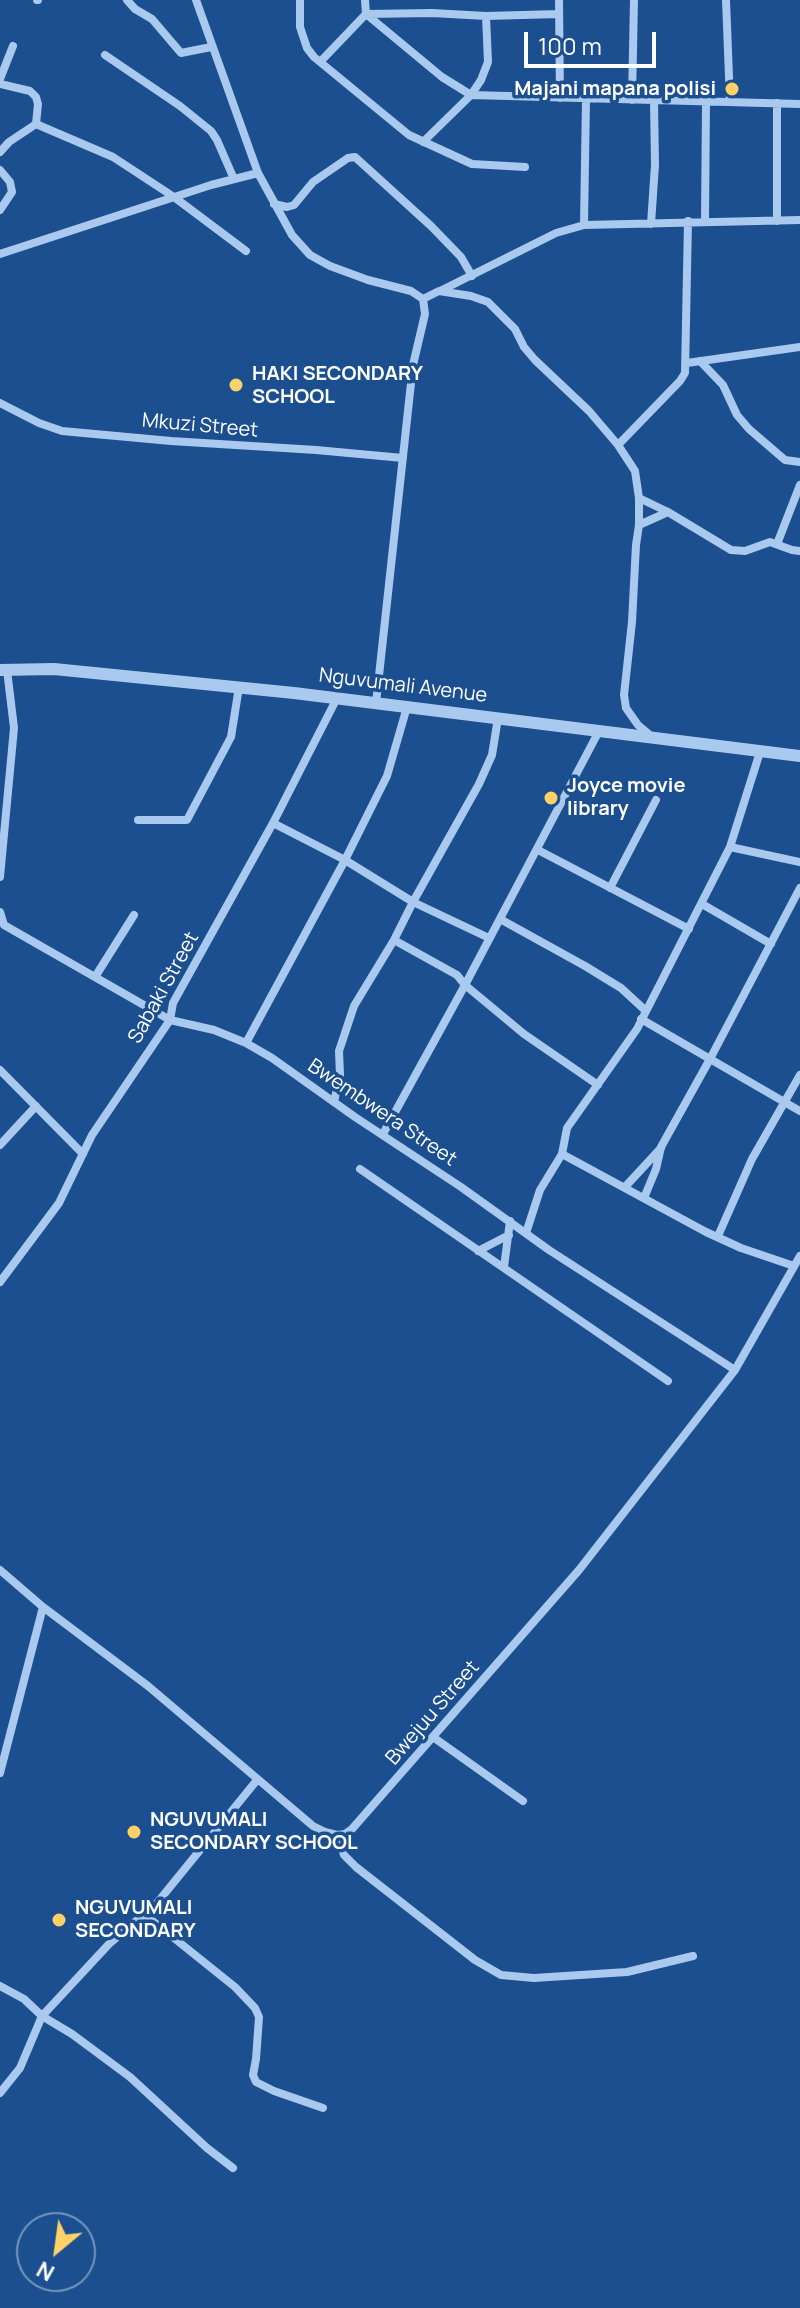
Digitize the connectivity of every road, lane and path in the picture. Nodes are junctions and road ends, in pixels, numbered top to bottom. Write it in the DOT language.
graph roads {
  1 [pos="127,0"];
  2 [pos="196,0"];
  3 [pos="300,0"];
  4 [pos="365,0"];
  5 [pos="559,0"];
  6 [pos="634,0"];
  7 [pos="726,0"];
  8 [pos="366,14"];
  9 [pos="559,14"];
  10 [pos="486,16"];
  11 [pos="13,46"];
  12 [pos="211,47"];
  13 [pos="105,55"];
  14 [pos="321,61"];
  15 [pos="0,82"];
  16 [pos="471,95"];
  17 [pos="560,98"];
  18 [pos="586,99"];
  19 [pos="632,100"];
  20 [pos="654,101"];
  21 [pos="706,102"];
  22 [pos="730,102"];
  23 [pos="777,103"];
  24 [pos="800,104"];
  25 [pos="36,124"];
  26 [pos="423,142"];
  27 [pos="0,152"];
  28 [pos="525,167"];
  29 [pos="0,170"];
  30 [pos="258,173"];
  31 [pos="234,179"];
  32 [pos="174,197"];
  33 [pos="274,204"];
  34 [pos="0,210"];
  35 [pos="800,220"];
  36 [pos="688,221"];
  37 [pos="705,221"];
  38 [pos="777,221"];
  39 [pos="651,224"];
  40 [pos="584,225"];
  41 [pos="246,251"];
  42 [pos="0,254"];
  43 [pos="472,276"];
  44 [pos="439,291"];
  45 [pos="423,299"];
  46 [pos="800,347"];
  47 [pos="700,361"];
  48 [pos="687,363"];
  49 [pos="1,405"];
  50 [pos="618,445"];
  51 [pos="403,458"];
  52 [pos="800,462"];
  53 [pos="800,485"];
  54 [pos="639,498"];
  55 [pos="668,512"];
  56 [pos="639,525"];
  57 [pos="777,544"];
  58 [pos="800,551"];
  59 [pos="4,670"];
  60 [pos="239,687"];
  61 [pos="337,698"];
  62 [pos="376,703"];
  63 [pos="407,707"];
  64 [pos="498,718"];
  65 [pos="599,731"];
  66 [pos="655,739"];
  67 [pos="760,752"];
  68 [pos="800,756"];
  69 [pos="656,800"];
  70 [pos="138,820"];
  71 [pos="273,823"];
  72 [pos="730,847"];
  73 [pos="538,850"];
  74 [pos="345,860"];
  75 [pos="800,862"];
  76 [pos="0,877"];
  77 [pos="610,888"];
  78 [pos="800,888"];
  79 [pos="413,902"];
  80 [pos="702,904"];
  81 [pos="0,912"];
  82 [pos="134,915"];
  83 [pos="500,919"];
  84 [pos="2,929"];
  85 [pos="689,929"];
  86 [pos="489,938"];
  87 [pos="394,940"];
  88 [pos="771,944"];
  89 [pos="95,977"];
  90 [pos="465,985"];
  91 [pos="643,1015"];
  92 [pos="170,1020"];
  93 [pos="246,1043"];
  94 [pos="710,1059"];
  95 [pos="0,1070"];
  96 [pos="800,1075"];
  97 [pos="598,1085"];
  98 [pos="334,1102"];
  99 [pos="786,1103"];
  100 [pos="36,1106"];
  101 [pos="800,1111"];
  102 [pos="383,1134"];
  103 [pos="0,1145"];
  104 [pos="661,1147"];
  105 [pos="83,1154"];
  106 [pos="562,1154"];
  107 [pos="360,1169"];
  108 [pos="625,1187"];
  109 [pos="644,1198"];
  110 [pos="510,1221"];
  111 [pos="526,1233"];
  112 [pos="509,1235"];
  113 [pos="718,1236"];
  114 [pos="478,1251"];
  115 [pos="800,1256"];
  116 [pos="794,1266"];
  117 [pos="504,1267"];
  118 [pos="0,1282"];
  119 [pos="735,1370"];
  120 [pos="668,1381"];
  121 [pos="0,1570"];
  122 [pos="43,1607"];
  123 [pos="433,1737"];
  124 [pos="0,1773"];
  125 [pos="257,1780"];
  126 [pos="523,1801"];
  127 [pos="337,1835"];
  128 [pos="144,1914"];
  129 [pos="693,1956"];
  130 [pos="0,1986"];
  131 [pos="42,2016"];
  132 [pos="0,2093"];
  133 [pos="323,2108"];
  134 [pos="233,2168"];
  1 -- 12 [label="street"];
  2 -- 12 [label="street"];
  3 -- 14 [label="street"];
  4 -- 8 [label="street"];
  5 -- 9 [label="street"];
  6 -- 19 [label="street"];
  7 -- 22 [label="street"];
  8 -- 10 [label="street"];
  8 -- 14 [label="street"];
  8 -- 16 [label="street"];
  9 -- 10 [label="street"];
  9 -- 17 [label="street"];
  10 -- 16 [label="street"];
  11 -- 15 [label="street"];
  12 -- 30 [label="street"];
  13 -- 31 [label="street"];
  14 -- 26 [label="street"];
  15 -- 25 [label="street"];
  16 -- 17 [label="street"];
  16 -- 26 [label="street"];
  17 -- 18 [label="street"];
  18 -- 19 [label="street"];
  18 -- 40 [label="street"];
  19 -- 20 [label="street"];
  20 -- 21 [label="street"];
  20 -- 39 [label="street"];
  21 -- 22 [label="street"];
  21 -- 37 [label="street"];
  22 -- 23 [label="street"];
  23 -- 24 [label="street"];
  23 -- 38 [label="street"];
  25 -- 27 [label="street"];
  25 -- 32 [label="street"];
  26 -- 28 [label="street"];
  29 -- 34 [label="street"];
  30 -- 31 [label="street"];
  30 -- 33 [label="street"];
  31 -- 32 [label="street"];
  32 -- 41 [label="street"];
  32 -- 42 [label="street"];
  33 -- 43 [label="street"];
  33 -- 45 [label="street"];
  35 -- 38 [label="street"];
  36 -- 37 [label="street"];
  36 -- 39 [label="street"];
  36 -- 48 [label="street"];
  37 -- 38 [label="street"];
  39 -- 40 [label="street"];
  40 -- 43 [label="street"];
  43 -- 44 [label="street"];
  44 -- 45 [label="street"];
  44 -- 50 [label="street"];
  45 -- 51 [label="street"];
  46 -- 47 [label="street"];
  47 -- 48 [label="street"];
  47 -- 52 [label="street"];
  48 -- 50 [label="street"];
  49 -- 51 [label="street, Mkuzi Street"];
  50 -- 54 [label="street"];
  51 -- 62 [label="street"];
  53 -- 57 [label="street"];
  54 -- 55 [label="street"];
  54 -- 56 [label="street"];
  55 -- 56 [label="street"];
  55 -- 57 [label="street"];
  56 -- 66 [label="street"];
  57 -- 58 [label="street"];
  59 -- 60 [label="street, Nguvumali Avenue"];
  59 -- 76 [label="street"];
  60 -- 61 [label="street, Nguvumali Avenue"];
  60 -- 70 [label="street"];
  61 -- 62 [label="street, Nguvumali Avenue"];
  61 -- 71 [label="street, Sabaki Street"];
  62 -- 63 [label="street, Nguvumali Avenue"];
  63 -- 64 [label="street, Nguvumali Avenue"];
  63 -- 74 [label="street"];
  64 -- 65 [label="street, Nguvumali Avenue"];
  64 -- 79 [label="street"];
  65 -- 66 [label="street, Nguvumali Avenue"];
  65 -- 73 [label="street"];
  66 -- 67 [label="street, Nguvumali Avenue"];
  67 -- 68 [label="street, Nguvumali Avenue"];
  67 -- 72 [label="street"];
  69 -- 77 [label="street"];
  71 -- 74 [label="street"];
  71 -- 92 [label="street, Sabaki Street"];
  72 -- 75 [label="street"];
  72 -- 80 [label="street"];
  73 -- 77 [label="street"];
  73 -- 83 [label="street"];
  74 -- 79 [label="street"];
  74 -- 93 [label="street"];
  77 -- 85 [label="street"];
  78 -- 88 [label="street"];
  79 -- 86 [label="street"];
  79 -- 87 [label="street"];
  80 -- 85 [label="street"];
  80 -- 88 [label="street"];
  81 -- 84 [label="street, Bwembwera Street"];
  82 -- 89 [label="street"];
  83 -- 86 [label="street"];
  83 -- 91 [label="street"];
  84 -- 89 [label="street, Bwembwera Street"];
  85 -- 91 [label="street"];
  86 -- 90 [label="street"];
  87 -- 90 [label="street"];
  87 -- 98 [label="street"];
  88 -- 94 [label="street"];
  89 -- 92 [label="street, Bwembwera Street"];
  90 -- 97 [label="street"];
  90 -- 102 [label="street"];
  91 -- 94 [label="street"];
  91 -- 97 [label="street"];
  92 -- 93 [label="street, Bwembwera Street"];
  92 -- 105 [label="street, Sabaki Street"];
  93 -- 98 [label="street, Bwembwera Street"];
  94 -- 99 [label="street"];
  94 -- 104 [label="street"];
  95 -- 100 [label="street"];
  96 -- 99 [label="street"];
  97 -- 106 [label="street"];
  98 -- 102 [label="street, Bwembwera Street"];
  99 -- 101 [label="street"];
  99 -- 113 [label="street"];
  100 -- 103 [label="street"];
  100 -- 105 [label="street"];
  102 -- 110 [label="street, Bwembwera Street"];
  104 -- 108 [label="street"];
  104 -- 109 [label="street"];
  105 -- 118 [label="street, Sabaki Street"];
  106 -- 108 [label="street"];
  106 -- 111 [label="street"];
  107 -- 114 [label="street"];
  108 -- 109 [label="street"];
  109 -- 113 [label="street"];
  110 -- 111 [label="street, Bwembwera Street"];
  110 -- 112 [label="street"];
  111 -- 119 [label="street, Bwembwera Street"];
  112 -- 114 [label="street"];
  112 -- 117 [label="street"];
  113 -- 116 [label="street"];
  114 -- 117 [label="street"];
  115 -- 116 [label="street, Bwejuu Street"];
  116 -- 119 [label="street, Bwejuu Street"];
  117 -- 120 [label="street"];
  119 -- 123 [label="street, Bwejuu Street"];
  121 -- 122 [label="street"];
  122 -- 124 [label="street"];
  122 -- 125 [label="street"];
  123 -- 126 [label="street"];
  123 -- 127 [label="street, Bwejuu Street"];
  125 -- 127 [label="street"];
  125 -- 128 [label="street"];
  127 -- 129 [label="street"];
  128 -- 131 [label="street"];
  128 -- 133 [label="street"];
  130 -- 131 [label="street"];
  131 -- 132 [label="street"];
  131 -- 134 [label="street"];
}
